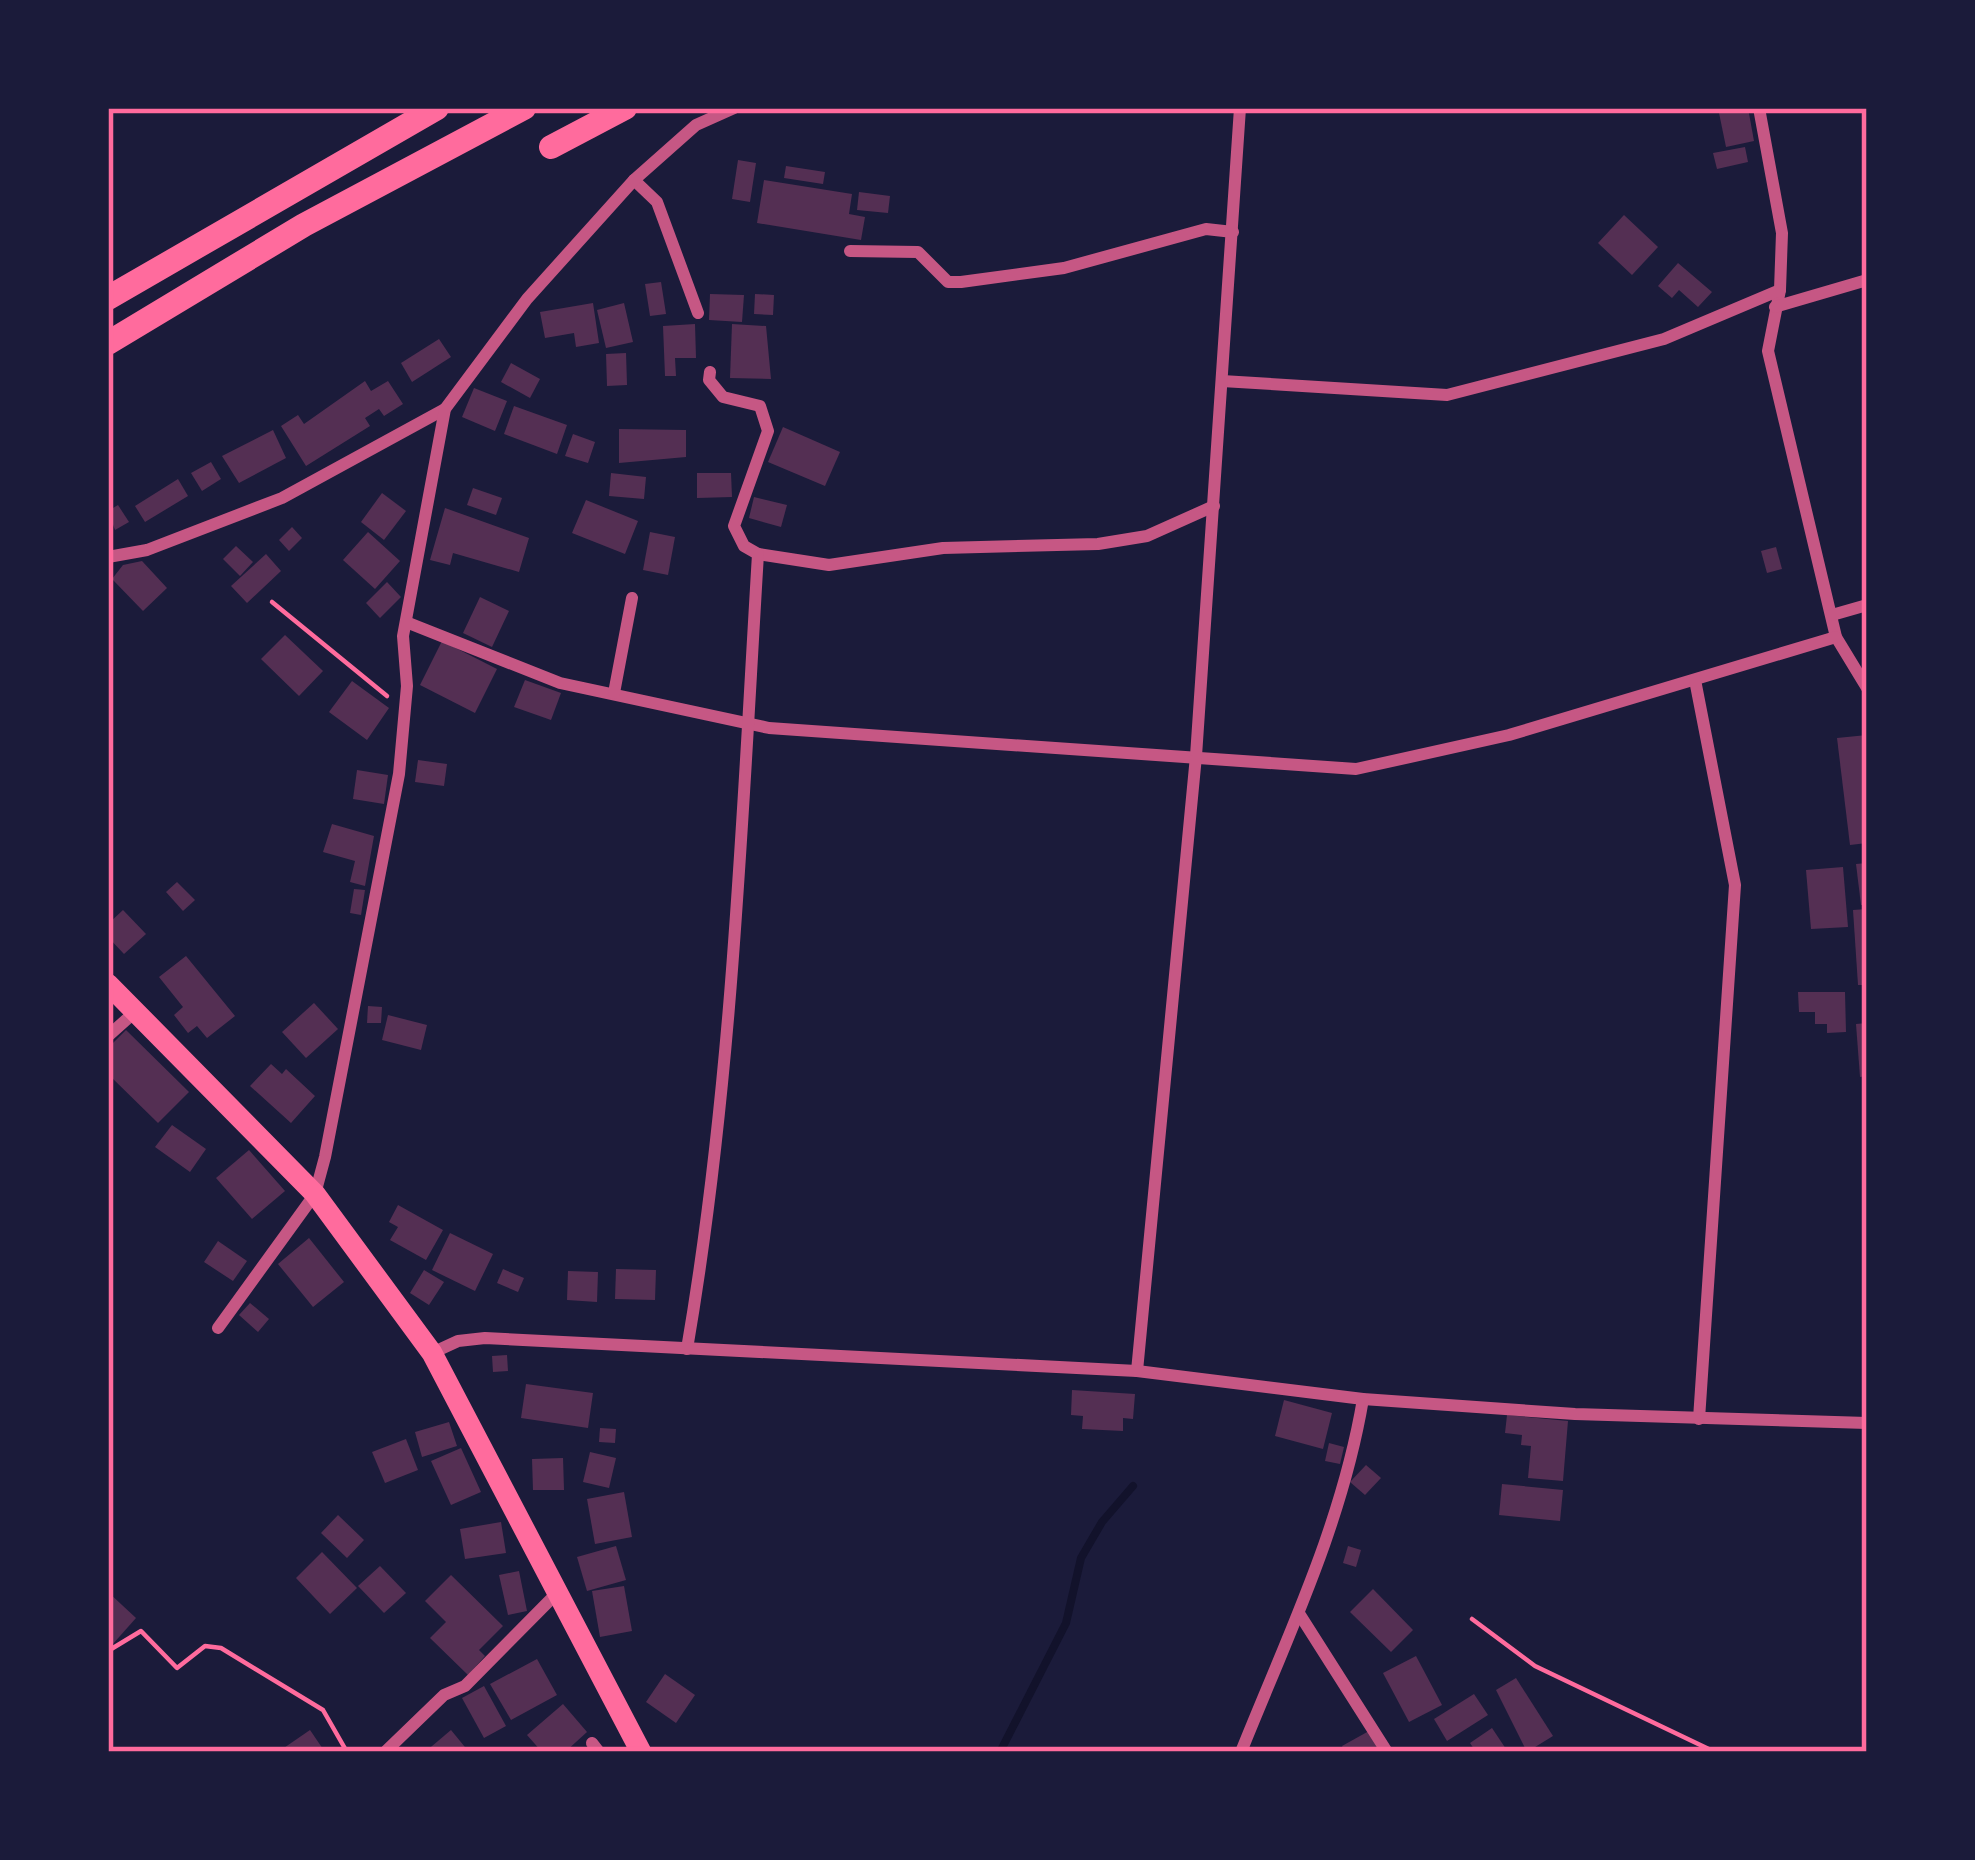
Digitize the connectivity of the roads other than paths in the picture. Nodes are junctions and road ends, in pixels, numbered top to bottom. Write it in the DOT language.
graph roads {
  1 [pos="437,108"];
  2 [pos="524,108"];
  3 [pos="625,108"];
  4 [pos="734,108"];
  5 [pos="1240,108"];
  6 [pos="1759,108"];
  7 [pos="551,147"];
  8 [pos="634,180"];
  9 [pos="1233,232"];
  10 [pos="850,251"];
  11 [pos="1867,280"];
  12 [pos="1780,290"];
  13 [pos="108,298"];
  14 [pos="1775,307"];
  15 [pos="698,313"];
  16 [pos="108,343"];
  17 [pos="710,372"];
  18 [pos="1222,381"];
  19 [pos="445,409"];
  20 [pos="1214,506"];
  21 [pos="758,554"];
  22 [pos="108,557"];
  23 [pos="632,598"];
  24 [pos="1867,605"];
  25 [pos="1832,615"];
  26 [pos="406,622"];
  27 [pos="1836,637"];
  28 [pos="1695,680"];
  29 [pos="1867,688"];
  30 [pos="614,693"];
  31 [pos="748,724"];
  32 [pos="1196,756"];
  33 [pos="108,984"];
  34 [pos="136,1011"];
  35 [pos="108,1036"];
  36 [pos="315,1194"];
  37 [pos="218,1328"];
  38 [pos="687,1348"];
  39 [pos="432,1353"];
  40 [pos="1137,1371"];
  41 [pos="1363,1399"];
  42 [pos="1699,1419"];
  43 [pos="1867,1423"];
  44 [pos="557,1593"];
  45 [pos="1300,1615"];
  46 [pos="385,1752"];
  47 [pos="641,1752"];
  48 [pos="1241,1752"];
  49 [pos="1387,1752"];
  1 -- 13 [label="highway"];
  2 -- 16 [label="highway"];
  3 -- 7 [label="highway"];
  4 -- 8 [label="street"];
  5 -- 9 [label="street"];
  6 -- 12 [label="street"];
  8 -- 15 [label="street"];
  8 -- 19 [label="street"];
  9 -- 10 [label="street"];
  9 -- 18 [label="street"];
  11 -- 14 [label="street"];
  12 -- 14 [label="street"];
  12 -- 18 [label="street"];
  14 -- 25 [label="street"];
  17 -- 21 [label="street"];
  18 -- 20 [label="street"];
  19 -- 22 [label="street"];
  19 -- 26 [label="street"];
  20 -- 21 [label="street"];
  20 -- 32 [label="street"];
  21 -- 31 [label="street"];
  23 -- 30 [label="street"];
  24 -- 25 [label="street"];
  25 -- 27 [label="street"];
  26 -- 30 [label="street"];
  26 -- 36 [label="street"];
  27 -- 28 [label="street"];
  27 -- 29 [label="street"];
  28 -- 32 [label="street"];
  28 -- 42 [label="street"];
  30 -- 31 [label="street"];
  31 -- 32 [label="street"];
  31 -- 38 [label="street"];
  32 -- 40 [label="street"];
  33 -- 34 [label="main road"];
  34 -- 35 [label="street"];
  34 -- 36 [label="main road"];
  36 -- 37 [label="street"];
  36 -- 39 [label="main road"];
  38 -- 39 [label="street"];
  38 -- 40 [label="street"];
  39 -- 44 [label="main road"];
  40 -- 41 [label="street"];
  41 -- 42 [label="street"];
  41 -- 45 [label="street"];
  42 -- 43 [label="street"];
  44 -- 46 [label="street"];
  44 -- 47 [label="main road"];
  45 -- 48 [label="street"];
  45 -- 49 [label="street"];
}
